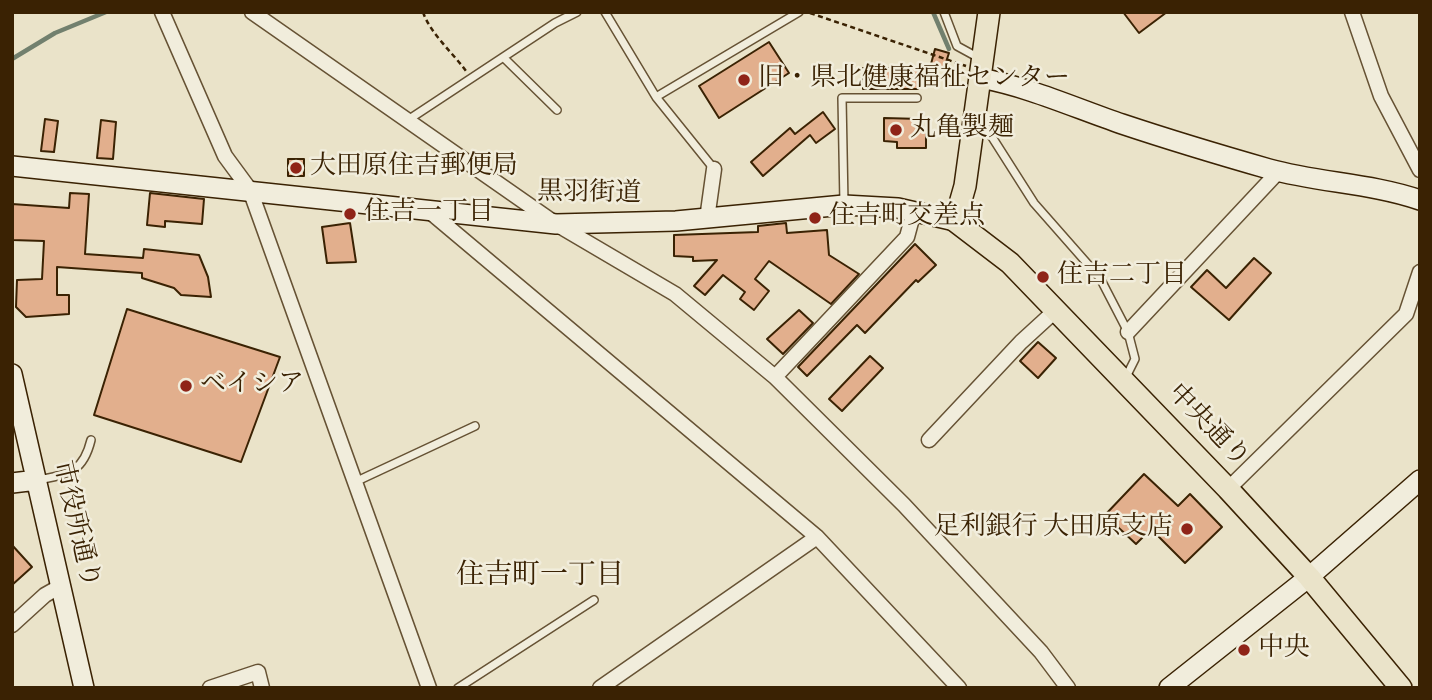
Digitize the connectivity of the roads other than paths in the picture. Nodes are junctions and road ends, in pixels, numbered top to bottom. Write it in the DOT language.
graph roads {
  1 [pos="162,12"];
  2 [pos="252,12"];
  3 [pos="577,12"];
  4 [pos="605,12"];
  5 [pos="799,12"];
  6 [pos="944,12"];
  7 [pos="989,12"];
  8 [pos="1356,14"];
  9 [pos="504,58"];
  10 [pos="977,68"];
  11 [pos="656,97"];
  12 [pos="917,98"];
  13 [pos="556,110"];
  14 [pos="975,112"];
  15 [pos="408,120"];
  16 [pos="12,166"];
  17 [pos="714,169"];
  18 [pos="1420,170"];
  19 [pos="1279,171"];
  20 [pos="250,190"];
  21 [pos="1420,200"];
  22 [pos="844,205"];
  23 [pos="429,211"];
  24 [pos="914,211"];
  25 [pos="707,219"];
  26 [pos="955,221"];
  27 [pos="556,224"];
  28 [pos="1420,272"];
  29 [pos="1056,310"];
  30 [pos="1128,332"];
  31 [pos="12,374"];
  32 [pos="775,377"];
  33 [pos="1124,381"];
  34 [pos="475,426"];
  35 [pos="91,440"];
  36 [pos="929,440"];
  37 [pos="37,480"];
  38 [pos="1420,480"];
  39 [pos="354,482"];
  40 [pos="12,483"];
  41 [pos="1228,489"];
  42 [pos="817,537"];
  43 [pos="1310,577"];
  44 [pos="61,586"];
  45 [pos="594,600"];
  46 [pos="12,625"];
  47 [pos="84,688"];
  48 [pos="210,688"];
  49 [pos="262,688"];
  50 [pos="429,688"];
  51 [pos="458,688"];
  52 [pos="600,688"];
  53 [pos="960,688"];
  54 [pos="1068,688"];
  55 [pos="1169,688"];
  56 [pos="1401,688"];
  1 -- 20 [label="street"];
  2 -- 15 [label="street"];
  3 -- 9 [label="lane"];
  4 -- 11 [label="lane"];
  5 -- 11 [label="lane"];
  6 -- 10 [label="lane"];
  7 -- 10 [label="main road"];
  8 -- 18 [label="street"];
  9 -- 13 [label="lane"];
  9 -- 15 [label="lane"];
  10 -- 14 [label="main road"];
  10 -- 19 [label="street"];
  11 -- 17 [label="lane"];
  12 -- 22 [label="lane"];
  14 -- 26 [label="main road"];
  14 -- 30 [label="lane"];
  15 -- 27 [label="street"];
  16 -- 20 [label="street, 黒羽街道"];
  17 -- 25 [label="street"];
  19 -- 21 [label="street"];
  19 -- 30 [label="street"];
  20 -- 23 [label="street, 黒羽街道"];
  20 -- 39 [label="street"];
  22 -- 24 [label="street, 黒羽街道"];
  22 -- 25 [label="street, 黒羽街道"];
  23 -- 27 [label="street, 黒羽街道"];
  23 -- 42 [label="street"];
  24 -- 26 [label="street, 黒羽街道"];
  24 -- 32 [label="street"];
  25 -- 27 [label="street, 黒羽街道"];
  26 -- 29 [label="main road, 中央通り"];
  27 -- 32 [label="street"];
  28 -- 41 [label="street"];
  29 -- 33 [label="main road, 中央通り"];
  29 -- 36 [label="street"];
  30 -- 33 [label="lane"];
  31 -- 37 [label="street, 市役所通り"];
  32 -- 54 [label="street"];
  33 -- 41 [label="main road, 中央通り"];
  34 -- 39 [label="lane"];
  35 -- 37 [label="lane"];
  37 -- 40 [label="street"];
  37 -- 44 [label="street, 市役所通り"];
  38 -- 43 [label="street"];
  39 -- 50 [label="street"];
  41 -- 43 [label="main road, 中央通り"];
  42 -- 52 [label="street"];
  42 -- 53 [label="street"];
  43 -- 55 [label="street"];
  43 -- 56 [label="main road, 中央通り"];
  44 -- 46 [label="street"];
  44 -- 47 [label="street, 市役所通り"];
  45 -- 51 [label="lane"];
  48 -- 49 [label="street"];
}
